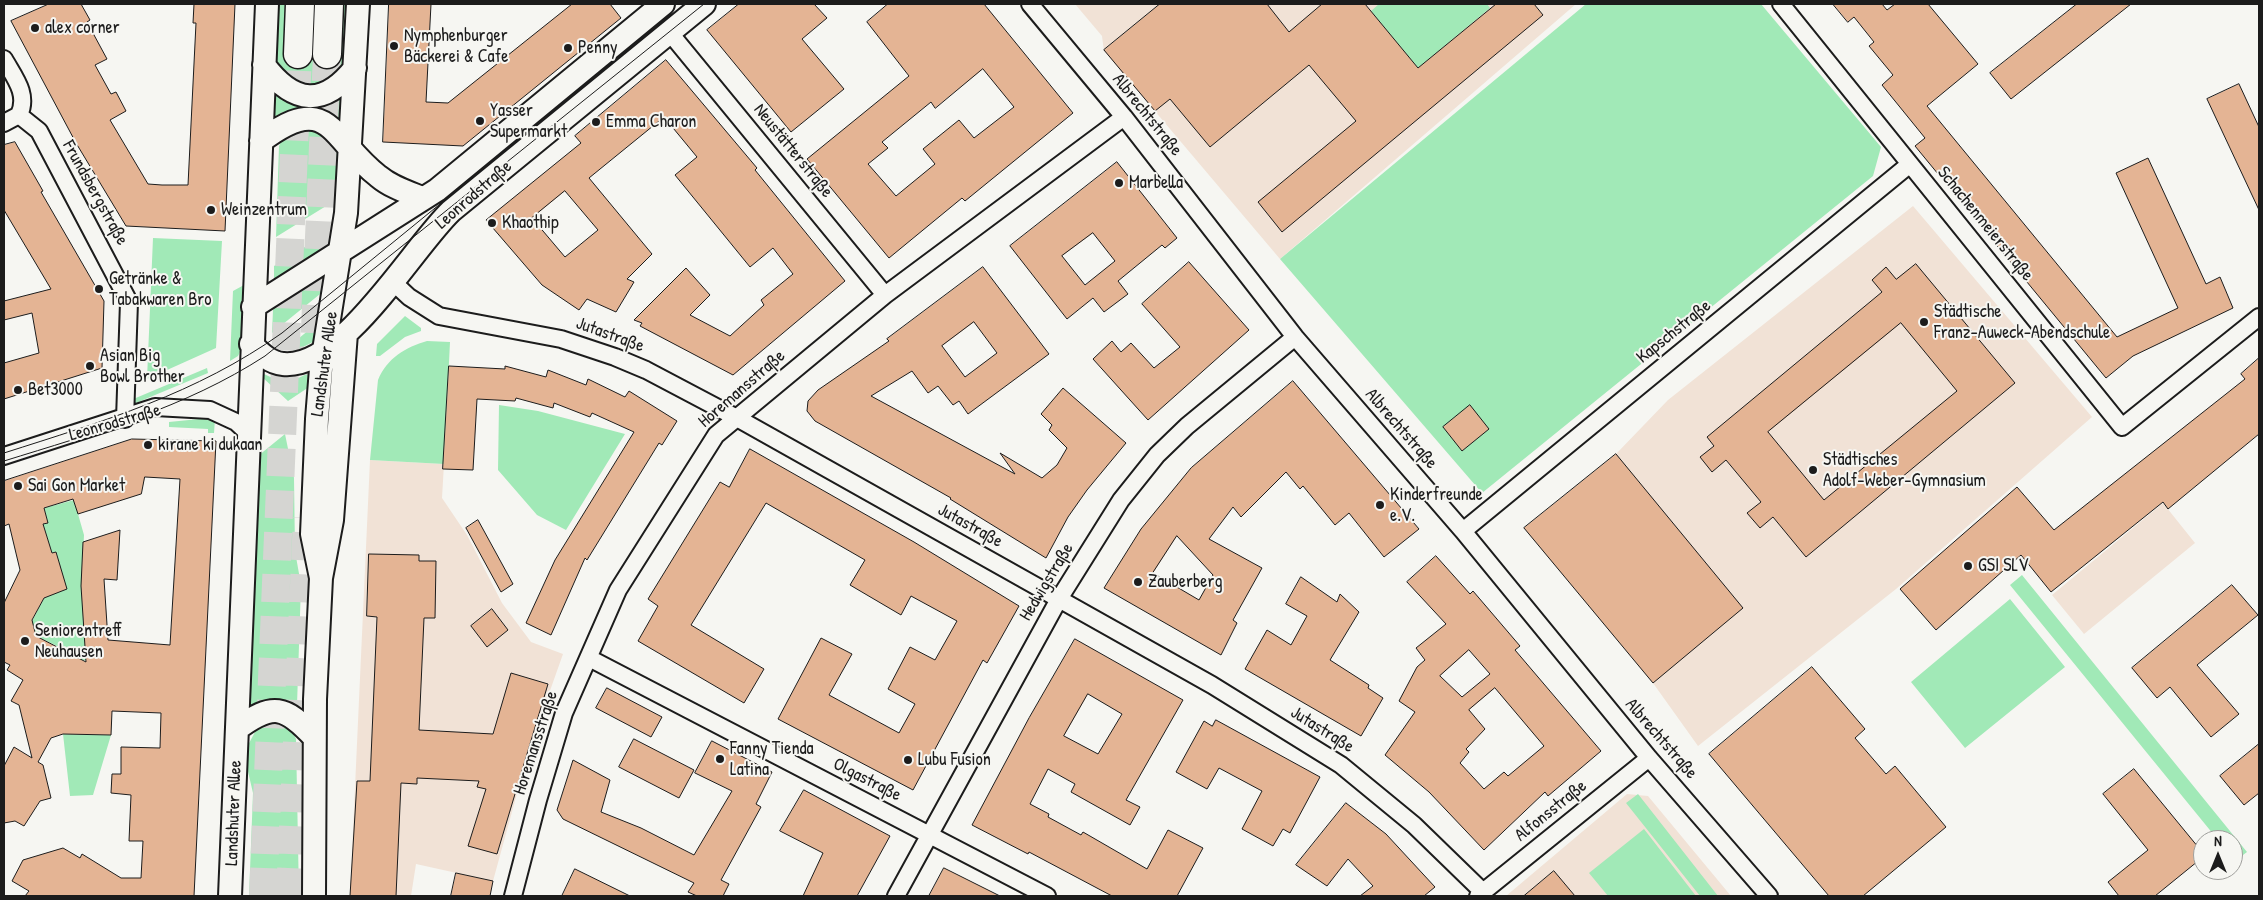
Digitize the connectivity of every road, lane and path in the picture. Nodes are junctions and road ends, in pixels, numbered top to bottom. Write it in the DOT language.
graph roads {
  1 [pos="267,4"];
  2 [pos="300,4"];
  3 [pos="329,4"];
  4 [pos="358,4"];
  5 [pos="704,4"];
  6 [pos="1030,4"];
  7 [pos="1781,4"];
  8 [pos="658,5"];
  9 [pos="670,33"];
  10 [pos="298,54"];
  11 [pos="327,54"];
  12 [pos="4,59"];
  13 [pos="264,65"];
  14 [pos="355,68"];
  15 [pos="20,115"];
  16 [pos="1124,117"];
  17 [pos="4,123"];
  18 [pos="261,141"];
  19 [pos="351,150"];
  20 [pos="1910,164"];
  21 [pos="422,198"];
  22 [pos="342,249"];
  23 [pos="393,282"];
  24 [pos="885,294"];
  25 [pos="253,307"];
  26 [pos="2259,317"];
  27 [pos="346,333"];
  28 [pos="1295,337"];
  29 [pos="251,344"];
  30 [pos="325,350"];
  31 [pos="736,418"];
  32 [pos="125,419"];
  33 [pos="250,435"];
  34 [pos="4,456"];
  35 [pos="1463,531"];
  36 [pos="321,578"];
  37 [pos="1058,599"];
  38 [pos="589,658"];
  39 [pos="237,729"];
  40 [pos="314,737"];
  41 [pos="1649,758"];
  42 [pos="929,834"];
  43 [pos="1481,894"];
  44 [pos="230,896"];
  45 [pos="314,896"];
  46 [pos="513,896"];
  47 [pos="896,896"];
  48 [pos="1047,896"];
  49 [pos="1769,896"];
  1 -- 13 [label="main road"];
  2 -- 10 [label="highway"];
  3 -- 11 [label="highway"];
  4 -- 14 [label="main road, Landshuter Allee"];
  5 -- 9 [label="main road, Leonrodstraße"];
  6 -- 16 [label="street, Albrechtstraße"];
  7 -- 20 [label="street, Schachenmeierstraße"];
  8 -- 21 [label="main road, Leonrodstraße"];
  9 -- 23 [label="main road, Leonrodstraße"];
  9 -- 24 [label="street, Neustätterstraße"];
  12 -- 15 [label="street"];
  13 -- 14 [label="main road"];
  13 -- 18 [label="main road"];
  14 -- 19 [label="main road, Landshuter Allee"];
  15 -- 17 [label="street"];
  15 -- 32 [label="street, Frundsbergstraße"];
  16 -- 24 [label="street, Horemansstraße"];
  16 -- 28 [label="street, Albrechtstraße"];
  18 -- 19 [label="main road"];
  18 -- 25 [label="main road, Landshuter Allee"];
  19 -- 21 [label="main road"];
  19 -- 22 [label="main road, Landshuter Allee"];
  20 -- 26 [label="street, Schachenmeierstraße"];
  20 -- 35 [label="street, Kapschstraße"];
  21 -- 22 [label="main road, Leonrodstraße"];
  22 -- 25 [label="main road, Leonrodstraße"];
  22 -- 30 [label="main road, Landshuter Allee"];
  23 -- 27 [label="main road, Leonrodstraße"];
  23 -- 31 [label="street, Jutastraße"];
  24 -- 31 [label="street, Horemansstraße"];
  25 -- 29 [label="main road, Landshuter Allee"];
  27 -- 30 [label="main road, Leonrodstraße"];
  27 -- 36 [label="main road, Landshuter Allee"];
  28 -- 35 [label="street, Albrechtstraße"];
  28 -- 37 [label="street, Hedwigstraße"];
  29 -- 30 [label="main road, Leonrodstraße"];
  29 -- 33 [label="main road, Landshuter Allee"];
  30 -- 36 [label="main road, Landshuter Allee"];
  31 -- 37 [label="street, Jutastraße"];
  31 -- 38 [label="street, Horemansstraße"];
  32 -- 33 [label="street, Leonrodstraße"];
  32 -- 34 [label="street, Leonrodstraße"];
  33 -- 39 [label="main road, Landshuter Allee"];
  35 -- 41 [label="street, Albrechtstraße"];
  36 -- 40 [label="main road, Landshuter Allee"];
  37 -- 42 [label="street, Hedwigstraße"];
  37 -- 43 [label="street, Jutastraße"];
  38 -- 42 [label="street, Olgastraße"];
  38 -- 46 [label="street, Horemansstraße"];
  39 -- 40 [label="main road"];
  39 -- 44 [label="main road, Landshuter Allee"];
  40 -- 45 [label="main road, Landshuter Allee"];
  41 -- 43 [label="street, Alfonsstraße"];
  41 -- 49 [label="street, Albrechtstraße"];
  42 -- 47 [label="street, Hedwigstraße"];
  42 -- 48 [label="street, Olgastraße"];
}
